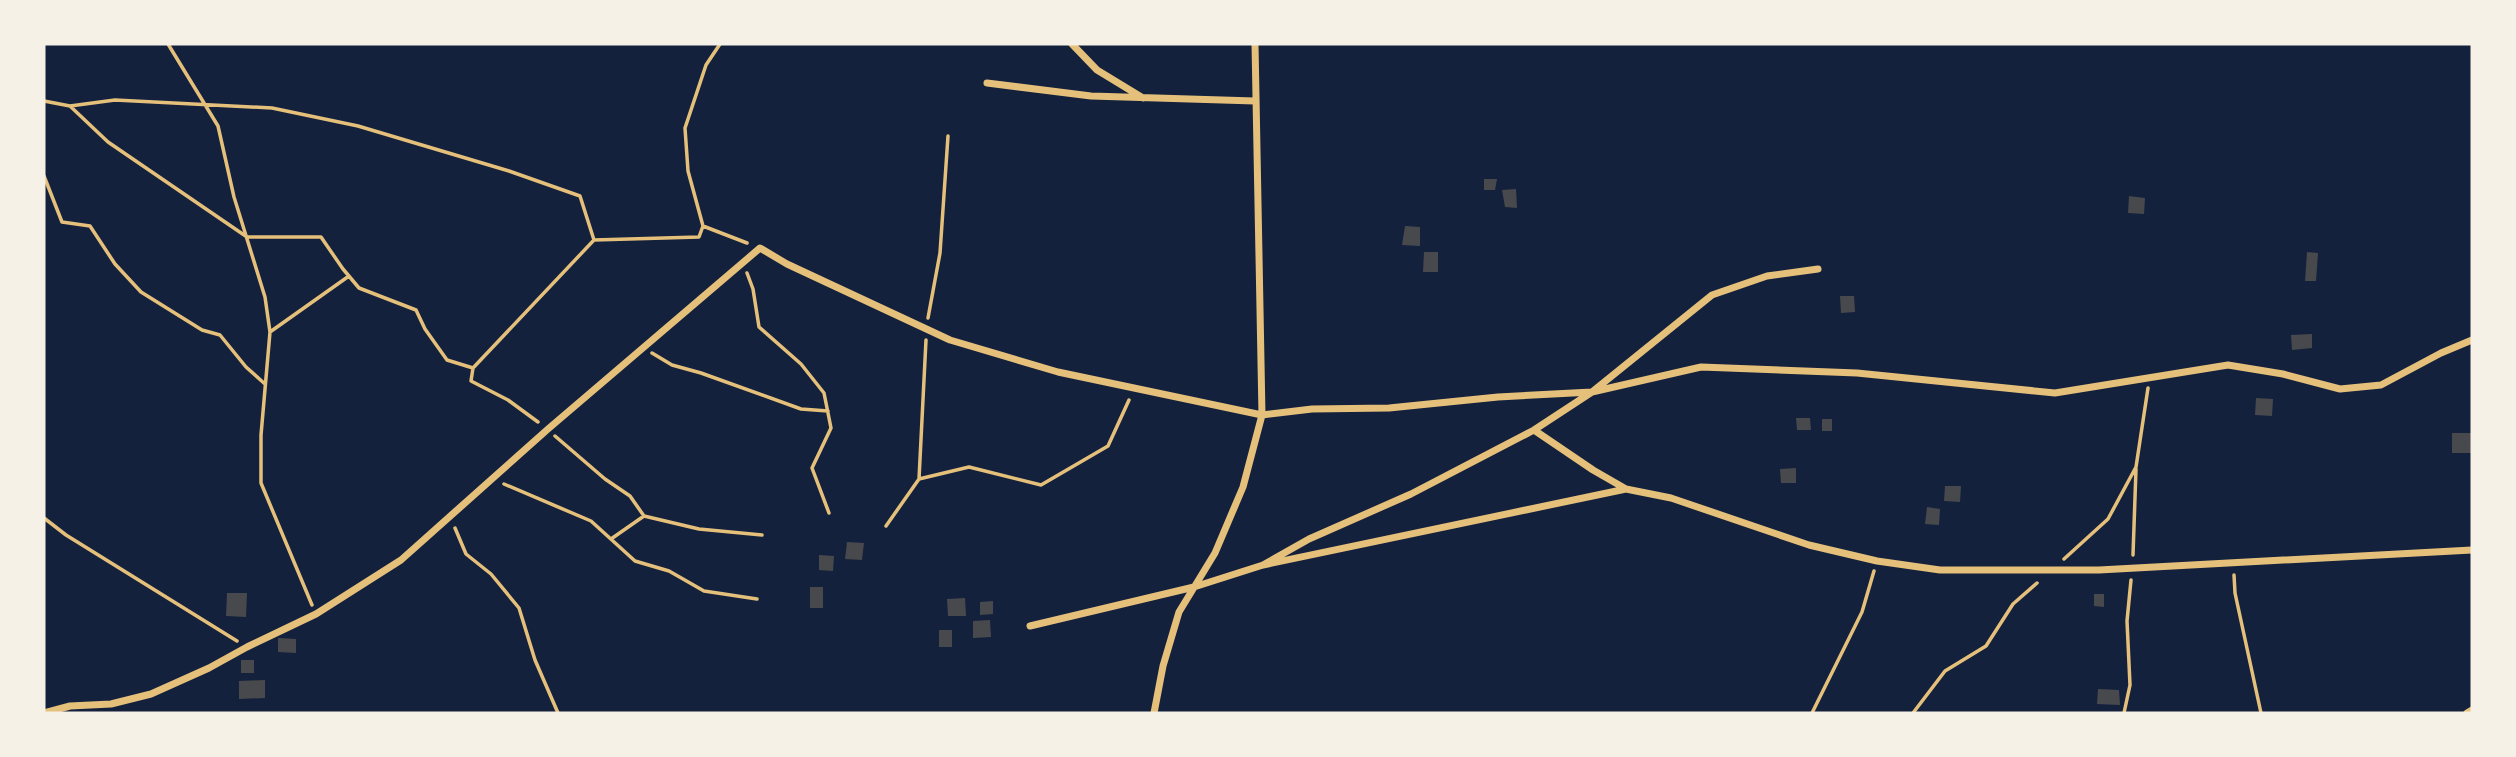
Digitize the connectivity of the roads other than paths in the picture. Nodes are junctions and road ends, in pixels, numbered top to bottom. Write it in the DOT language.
graph roads {
  1 [pos="1072,44"];
  2 [pos="1255,44"];
  3 [pos="988,83"];
  4 [pos="1144,99"];
  5 [pos="1255,101"];
  6 [pos="1818,269"];
  7 [pos="2472,340"];
  8 [pos="1592,391"];
  9 [pos="1262,415"];
  10 [pos="1534,430"];
  11 [pos="1626,489"];
  12 [pos="2472,550"];
  13 [pos="1263,565"];
  14 [pos="1194,587"];
  15 [pos="1030,626"];
  16 [pos="2472,710"];
  17 [pos="44,713"];
  18 [pos="1154,713"];
  19 [pos="2467,713"];
  1 -- 4 [label="street"];
  2 -- 5 [label="street"];
  3 -- 4 [label="street"];
  4 -- 5 [label="street"];
  5 -- 9 [label="street"];
  6 -- 8 [label="street"];
  7 -- 8 [label="street"];
  8 -- 9 [label="street"];
  8 -- 10 [label="street"];
  9 -- 14 [label="street"];
  9 -- 17 [label="street"];
  10 -- 11 [label="street"];
  10 -- 13 [label="street"];
  11 -- 12 [label="street"];
  11 -- 13 [label="street"];
  13 -- 14 [label="street"];
  14 -- 15 [label="street"];
  14 -- 18 [label="street"];
  16 -- 19 [label="street"];
}
